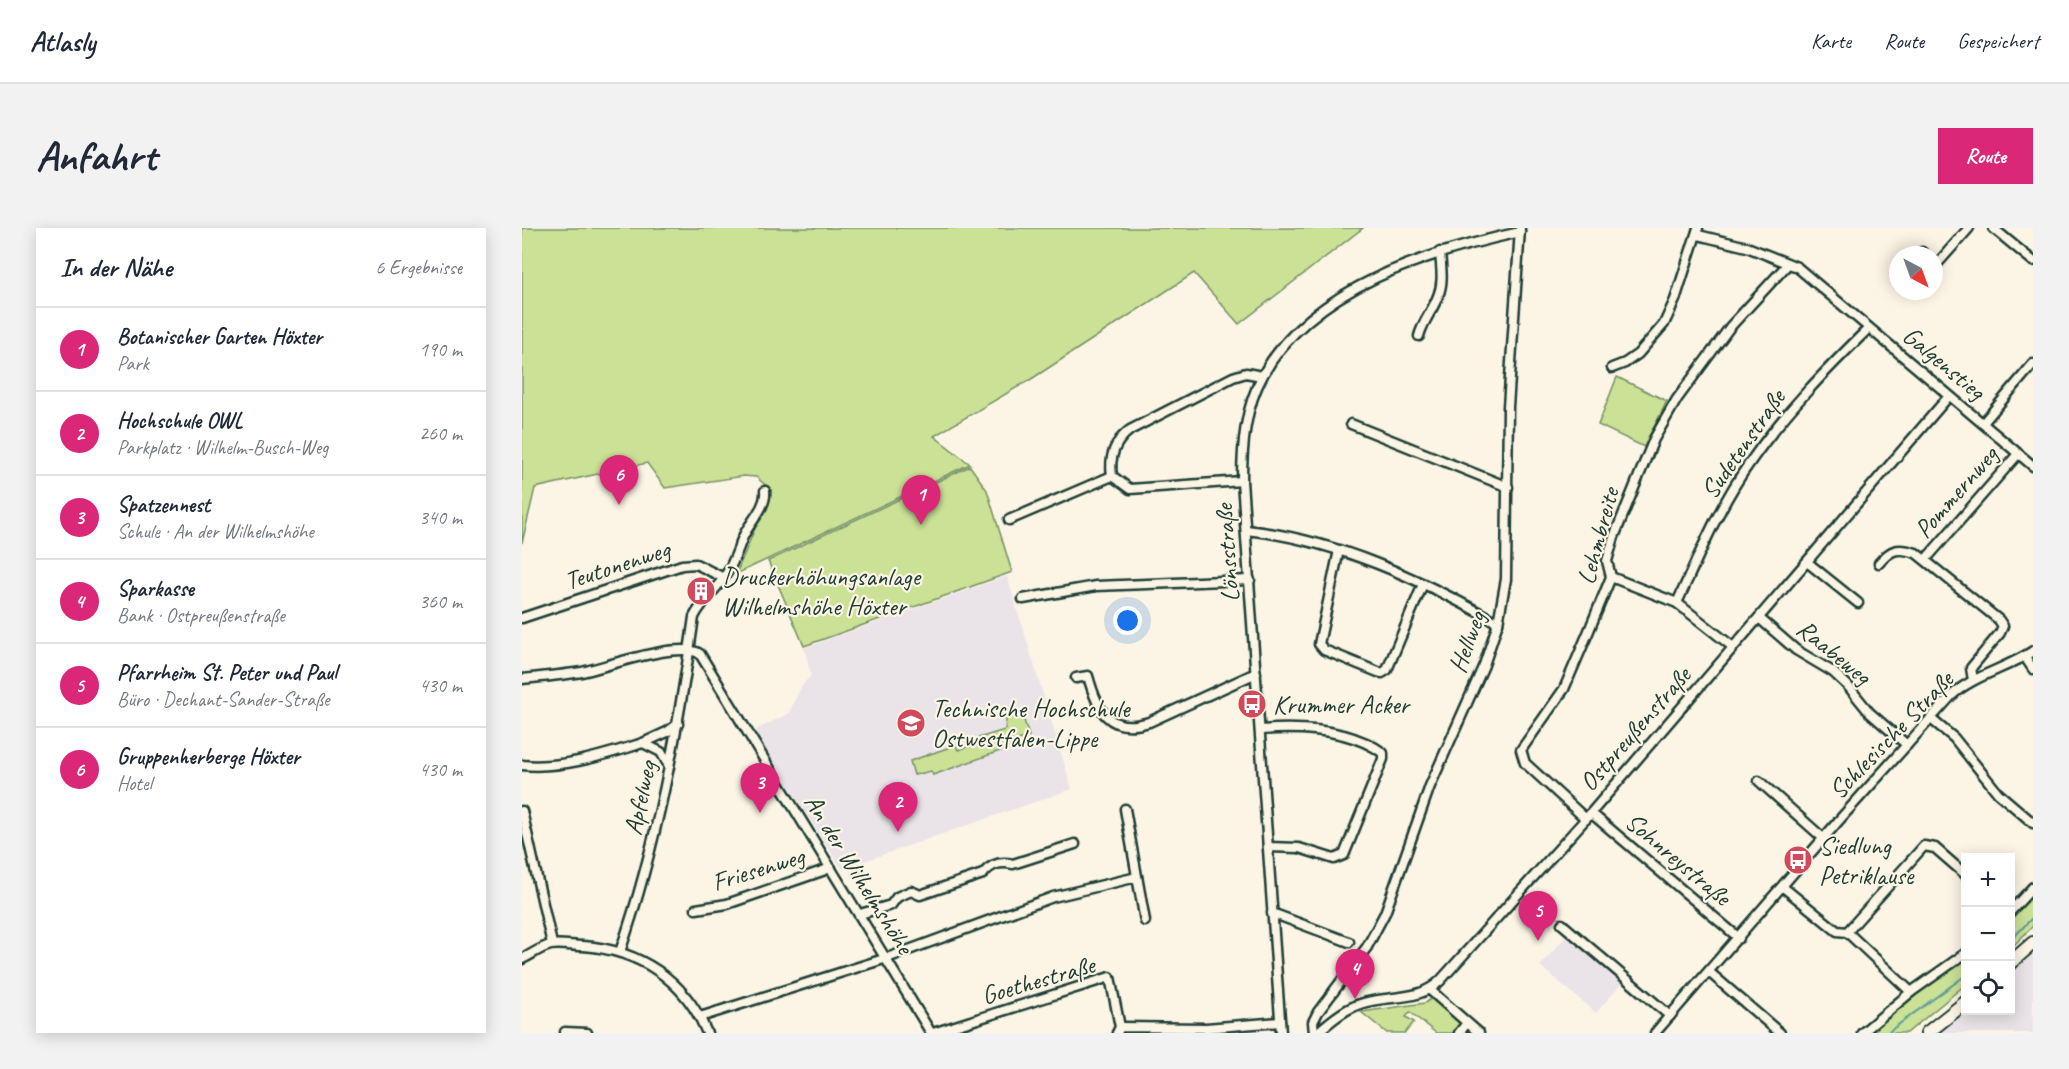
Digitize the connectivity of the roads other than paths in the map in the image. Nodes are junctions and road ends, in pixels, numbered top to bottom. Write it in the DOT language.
graph roads {
  1 [pos="1969,228"];
  2 [pos="1993,228"];
  3 [pos="1520,230"];
  4 [pos="1698,232"];
  5 [pos="1440,252"];
  6 [pos="1943,257"];
  7 [pos="2033,261"];
  8 [pos="1788,264"];
  9 [pos="1869,328"];
  10 [pos="1419,336"];
  11 [pos="2033,364"];
  12 [pos="1612,368"];
  13 [pos="1262,376"];
  14 [pos="1949,396"];
  15 [pos="1983,423"];
  16 [pos="1351,424"];
  17 [pos="2018,454"];
  18 [pos="2033,466"];
  19 [pos="1112,476"];
  20 [pos="1242,481"];
  21 [pos="1508,487"];
  22 [pos="765,491"];
  23 [pos="1009,520"];
  24 [pos="1246,530"];
  25 [pos="1339,550"];
  26 [pos="1926,559"];
  27 [pos="1807,562"];
  28 [pos="1879,563"];
  29 [pos="1611,577"];
  30 [pos="724,578"];
  31 [pos="1250,580"];
  32 [pos="1423,584"];
  33 [pos="1023,599"];
  34 [pos="1677,603"];
  35 [pos="1858,603"];
  36 [pos="522,618"];
  37 [pos="1759,618"];
  38 [pos="1498,623"];
  39 [pos="1733,647"];
  40 [pos="690,650"];
  41 [pos="2029,654"];
  42 [pos="2033,669"];
  43 [pos="1256,673"];
  44 [pos="1076,678"];
  45 [pos="522,679"];
  46 [pos="1973,680"];
  47 [pos="1931,719"];
  48 [pos="678,723"];
  49 [pos="1260,730"];
  50 [pos="643,743"];
  51 [pos="1907,745"];
  52 [pos="522,765"];
  53 [pos="669,766"];
  54 [pos="1759,781"];
  55 [pos="1125,810"];
  56 [pos="522,812"];
  57 [pos="1588,816"];
  58 [pos="2033,823"];
  59 [pos="1823,838"];
  60 [pos="1075,844"];
  61 [pos="1268,847"];
  62 [pos="831,868"];
  63 [pos="1961,871"];
  64 [pos="1137,877"];
  65 [pos="1783,887"];
  66 [pos="2033,887"];
  67 [pos="2015,907"];
  68 [pos="696,909"];
  69 [pos="1272,913"];
  70 [pos="861,914"];
  71 [pos="1145,921"];
  72 [pos="1562,924"];
  73 [pos="1847,932"];
  74 [pos="1739,938"];
  75 [pos="1349,942"];
  76 [pos="2033,943"];
  77 [pos="552,944"];
  78 [pos="620,952"];
  79 [pos="1961,956"];
  80 [pos="887,958"];
  81 [pos="522,959"];
  82 [pos="2012,961"];
  83 [pos="1709,972"];
  84 [pos="1430,990"];
  85 [pos="1911,992"];
  86 [pos="1961,1005"];
  87 [pos="1670,1016"];
  88 [pos="700,1017"];
  89 [pos="1280,1022"];
  90 [pos="1467,1023"];
  91 [pos="1118,1030"];
  92 [pos="565,1032"];
  93 [pos="587,1033"];
  94 [pos="707,1033"];
  95 [pos="932,1033"];
  96 [pos="1281,1033"];
  97 [pos="1316,1033"];
  98 [pos="1459,1033"];
  99 [pos="1479,1033"];
  100 [pos="1655,1033"];
  101 [pos="1780,1033"];
  102 [pos="1862,1033"];
  103 [pos="1927,1033"];
  1 -- 6 [label="street"];
  2 -- 7 [label="street"];
  3 -- 5 [label="street, Lönsstraße"];
  3 -- 21 [label="street, Hellweg"];
  4 -- 8 [label="street, Galgenstieg"];
  4 -- 12 [label="street"];
  5 -- 10 [label="street"];
  5 -- 13 [label="street, Lönsstraße"];
  8 -- 9 [label="street, Galgenstieg"];
  8 -- 29 [label="street, Lehmbreite"];
  9 -- 14 [label="street, Galgenstieg"];
  9 -- 34 [label="street, Sudetenstraße"];
  11 -- 15 [label="street"];
  13 -- 19 [label="street"];
  13 -- 20 [label="street, Lönsstraße"];
  14 -- 15 [label="street, Galgenstieg"];
  14 -- 27 [label="street, Ostpreußenstraße"];
  15 -- 17 [label="street, Galgenstieg"];
  16 -- 21 [label="street"];
  17 -- 18 [label="street, Galgenstieg"];
  17 -- 26 [label="street, Pommernweg"];
  19 -- 20 [label="street"];
  19 -- 23 [label="street"];
  20 -- 24 [label="street, Lönsstraße"];
  21 -- 38 [label="street, Hellweg"];
  22 -- 30 [label="street"];
  24 -- 25 [label="street"];
  24 -- 31 [label="street, Lönsstraße"];
  25 -- 32 [label="street"];
  25 -- 32 [label="street"];
  26 -- 28 [label="street, Pommernweg"];
  26 -- 46 [label="street, Pommernweg"];
  27 -- 35 [label="street"];
  27 -- 37 [label="street, Ostpreußenstraße"];
  29 -- 34 [label="street"];
  29 -- 57 [label="street, Lehmbreite"];
  30 -- 36 [label="street, Teutonenweg"];
  30 -- 40 [label="street"];
  31 -- 33 [label="street"];
  31 -- 43 [label="street, Lönsstraße"];
  32 -- 38 [label="street"];
  34 -- 39 [label="street"];
  37 -- 39 [label="street, Ostpreußenstraße"];
  37 -- 51 [label="street, Raabeweg"];
  38 -- 97 [label="street, Hellweg"];
  39 -- 57 [label="street, Ostpreußenstraße"];
  40 -- 45 [label="street"];
  40 -- 48 [label="street, Apfelweg"];
  40 -- 62 [label="street, An der Wilhelmshöhe"];
  41 -- 42 [label="street"];
  41 -- 46 [label="street, Schlesische Straße"];
  43 -- 44 [label="street"];
  43 -- 49 [label="street, Lönsstraße"];
  46 -- 47 [label="street, Schlesische Straße"];
  47 -- 51 [label="street, Schlesische Straße"];
  47 -- 58 [label="street"];
  48 -- 50 [label="street"];
  48 -- 53 [label="street, Apfelweg"];
  49 -- 61 [label="street, Lönsstraße"];
  49 -- 61 [label="street"];
  50 -- 52 [label="street"];
  50 -- 53 [label="street"];
  51 -- 59 [label="street, Schlesische Straße"];
  53 -- 78 [label="street, Apfelweg"];
  54 -- 59 [label="street"];
  55 -- 64 [label="street"];
  56 -- 77 [label="street"];
  57 -- 74 [label="street, Sohnreystraße"];
  57 -- 84 [label="street, Ostpreußenstraße"];
  59 -- 65 [label="street, Schlesische Straße"];
  60 -- 70 [label="street"];
  61 -- 69 [label="street, Lönsstraße"];
  62 -- 68 [label="street, Friesenweg"];
  62 -- 70 [label="street, An der Wilhelmshöhe"];
  63 -- 73 [label="street"];
  64 -- 71 [label="street"];
  64 -- 80 [label="street"];
  65 -- 73 [label="street"];
  65 -- 74 [label="street, Schlesische Straße"];
  66 -- 67 [label="street"];
  69 -- 75 [label="street"];
  69 -- 89 [label="street, Lönsstraße"];
  70 -- 80 [label="street, An der Wilhelmshöhe"];
  72 -- 87 [label="street"];
  73 -- 85 [label="street"];
  74 -- 83 [label="street, Schlesische Straße"];
  76 -- 82 [label="main road"];
  77 -- 78 [label="street"];
  77 -- 81 [label="street"];
  78 -- 88 [label="street"];
  79 -- 85 [label="street"];
  80 -- 88 [label="street"];
  80 -- 95 [label="street, An der Wilhelmshöhe"];
  83 -- 87 [label="street, Schlesische Straße"];
  83 -- 101 [label="street"];
  84 -- 90 [label="street"];
  84 -- 97 [label="street"];
  85 -- 102 [label="street"];
  86 -- 103 [label="main road"];
  87 -- 100 [label="street, Schlesische Straße"];
  88 -- 94 [label="street"];
  89 -- 91 [label="street"];
  89 -- 96 [label="street, Lönsstraße"];
  90 -- 98 [label="street"];
  90 -- 99 [label="street"];
  91 -- 95 [label="street, Goethestraße"];
  92 -- 93 [label="street"];
}
